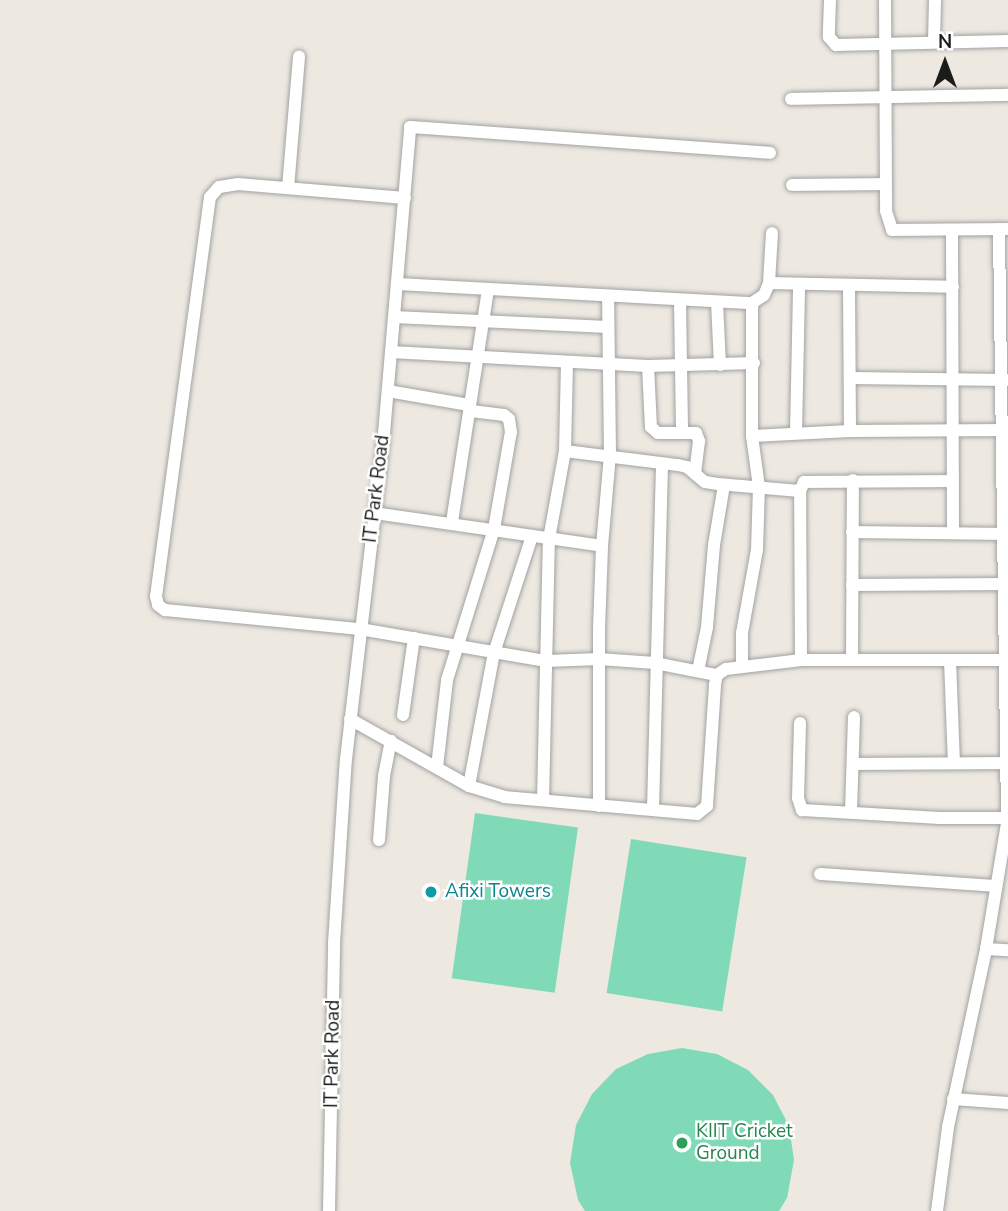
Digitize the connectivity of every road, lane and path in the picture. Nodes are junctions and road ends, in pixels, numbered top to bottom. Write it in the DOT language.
graph roads {
  1 [pos="830,0"];
  2 [pos="885,0"];
  3 [pos="935,0"];
  4 [pos="934,41"];
  5 [pos="1008,41"];
  6 [pos="886,43"];
  7 [pos="299,56"];
  8 [pos="1008,95"];
  9 [pos="791,99"];
  10 [pos="885,99"];
  11 [pos="769,153"];
  12 [pos="886,184"];
  13 [pos="792,185"];
  14 [pos="288,188"];
  15 [pos="405,198"];
  16 [pos="1004,229"];
  17 [pos="952,232"];
  18 [pos="772,233"];
  19 [pos="768,283"];
  20 [pos="398,284"];
  21 [pos="799,284"];
  22 [pos="849,286"];
  23 [pos="953,287"];
  24 [pos="488,289"];
  25 [pos="608,297"];
  26 [pos="680,301"];
  27 [pos="717,302"];
  28 [pos="752,303"];
  29 [pos="394,317"];
  30 [pos="481,321"];
  31 [pos="608,327"];
  32 [pos="391,352"];
  33 [pos="476,357"];
  34 [pos="567,362"];
  35 [pos="754,363"];
  36 [pos="608,365"];
  37 [pos="681,365"];
  38 [pos="720,365"];
  39 [pos="648,366"];
  40 [pos="851,378"];
  41 [pos="1004,381"];
  42 [pos="954,382"];
  43 [pos="388,391"];
  44 [pos="469,408"];
  45 [pos="953,429"];
  46 [pos="1005,430"];
  47 [pos="850,431"];
  48 [pos="682,432"];
  49 [pos="796,433"];
  50 [pos="752,436"];
  51 [pos="565,451"];
  52 [pos="610,454"];
  53 [pos="662,464"];
  54 [pos="695,474"];
  55 [pos="853,480"];
  56 [pos="953,481"];
  57 [pos="724,485"];
  58 [pos="759,487"];
  59 [pos="800,491"];
  60 [pos="374,513"];
  61 [pos="452,522"];
  62 [pos="494,529"];
  63 [pos="852,532"];
  64 [pos="953,533"];
  65 [pos="1006,534"];
  66 [pos="532,536"];
  67 [pos="549,540"];
  68 [pos="602,546"];
  69 [pos="1007,584"];
  70 [pos="852,585"];
  71 [pos="360,629"];
  72 [pos="414,638"];
  73 [pos="455,645"];
  74 [pos="494,653"];
  75 [pos="599,659"];
  76 [pos="801,660"];
  77 [pos="852,660"];
  78 [pos="950,660"];
  79 [pos="1007,660"];
  80 [pos="546,661"];
  81 [pos="655,663"];
  82 [pos="742,667"];
  83 [pos="698,671"];
  84 [pos="718,675"];
  85 [pos="403,715"];
  86 [pos="854,716"];
  87 [pos="350,719"];
  88 [pos="800,723"];
  89 [pos="391,741"];
  90 [pos="954,763"];
  91 [pos="1008,763"];
  92 [pos="854,764"];
  93 [pos="437,767"];
  94 [pos="469,786"];
  95 [pos="542,800"];
  96 [pos="599,806"];
  97 [pos="653,809"];
  98 [pos="851,812"];
  99 [pos="1008,818"];
  100 [pos="379,840"];
  101 [pos="820,874"];
  102 [pos="996,886"];
  103 [pos="986,949"];
  104 [pos="1008,950"];
  105 [pos="953,1099"];
  106 [pos="1008,1103"];
  107 [pos="329,1211"];
  108 [pos="937,1211"];
  1 -- 6 [label="street"];
  2 -- 6 [label="street"];
  3 -- 4 [label="street"];
  4 -- 5 [label="street"];
  4 -- 6 [label="street"];
  6 -- 10 [label="street"];
  7 -- 14 [label="street"];
  8 -- 10 [label="street"];
  9 -- 10 [label="street"];
  10 -- 12 [label="street"];
  11 -- 15 [label="street, IT Park Road"];
  12 -- 13 [label="street"];
  12 -- 17 [label="street"];
  14 -- 15 [label="street"];
  14 -- 71 [label="street"];
  15 -- 20 [label="street, IT Park Road"];
  16 -- 17 [label="street"];
  16 -- 41 [label="street"];
  17 -- 23 [label="street"];
  18 -- 19 [label="street"];
  19 -- 21 [label="street"];
  19 -- 28 [label="street"];
  20 -- 24 [label="street"];
  20 -- 29 [label="street, IT Park Road"];
  21 -- 22 [label="street"];
  21 -- 49 [label="street"];
  22 -- 23 [label="street"];
  22 -- 40 [label="street"];
  23 -- 42 [label="street"];
  24 -- 25 [label="street"];
  24 -- 30 [label="street"];
  25 -- 26 [label="street"];
  25 -- 31 [label="street"];
  26 -- 27 [label="street"];
  26 -- 37 [label="street"];
  27 -- 28 [label="street"];
  27 -- 38 [label="street"];
  28 -- 35 [label="street"];
  29 -- 30 [label="street"];
  29 -- 32 [label="street, IT Park Road"];
  30 -- 31 [label="street"];
  30 -- 33 [label="street"];
  31 -- 36 [label="street"];
  32 -- 33 [label="street"];
  32 -- 43 [label="street, IT Park Road"];
  33 -- 34 [label="street"];
  33 -- 44 [label="street"];
  34 -- 36 [label="street"];
  34 -- 51 [label="street"];
  35 -- 38 [label="street"];
  35 -- 50 [label="street"];
  36 -- 39 [label="street"];
  36 -- 52 [label="street"];
  37 -- 38 [label="street"];
  37 -- 39 [label="street"];
  37 -- 48 [label="street"];
  39 -- 48 [label="street"];
  40 -- 42 [label="street"];
  40 -- 47 [label="street"];
  41 -- 42 [label="street"];
  41 -- 46 [label="street"];
  42 -- 45 [label="street"];
  43 -- 44 [label="street"];
  43 -- 60 [label="street, IT Park Road"];
  44 -- 61 [label="street"];
  44 -- 62 [label="street"];
  45 -- 46 [label="street"];
  45 -- 47 [label="street"];
  45 -- 56 [label="street"];
  46 -- 65 [label="street"];
  47 -- 49 [label="street"];
  48 -- 54 [label="street"];
  49 -- 50 [label="street"];
  50 -- 58 [label="street"];
  51 -- 52 [label="street"];
  51 -- 67 [label="street"];
  52 -- 53 [label="street"];
  52 -- 68 [label="street"];
  53 -- 54 [label="street"];
  53 -- 81 [label="street"];
  54 -- 57 [label="street"];
  55 -- 56 [label="street"];
  55 -- 59 [label="street"];
  55 -- 63 [label="street"];
  56 -- 64 [label="street"];
  57 -- 58 [label="street"];
  57 -- 83 [label="street"];
  58 -- 59 [label="street"];
  58 -- 82 [label="street"];
  59 -- 76 [label="street"];
  60 -- 61 [label="street"];
  60 -- 71 [label="street, IT Park Road"];
  61 -- 62 [label="street"];
  62 -- 66 [label="street"];
  62 -- 73 [label="street"];
  63 -- 64 [label="street"];
  63 -- 70 [label="street"];
  64 -- 65 [label="street"];
  65 -- 69 [label="street"];
  66 -- 67 [label="street"];
  66 -- 74 [label="street"];
  67 -- 68 [label="street"];
  67 -- 80 [label="street"];
  68 -- 75 [label="street"];
  69 -- 70 [label="street"];
  69 -- 79 [label="street"];
  70 -- 77 [label="street"];
  71 -- 72 [label="street"];
  71 -- 87 [label="street, IT Park Road"];
  72 -- 73 [label="street"];
  72 -- 85 [label="street"];
  73 -- 74 [label="street"];
  73 -- 93 [label="street"];
  74 -- 80 [label="street"];
  74 -- 94 [label="street"];
  75 -- 80 [label="street"];
  75 -- 81 [label="street"];
  75 -- 96 [label="street"];
  76 -- 77 [label="street"];
  76 -- 82 [label="street"];
  77 -- 78 [label="street"];
  78 -- 79 [label="street"];
  78 -- 90 [label="street"];
  79 -- 91 [label="street"];
  80 -- 95 [label="street"];
  81 -- 83 [label="street"];
  81 -- 97 [label="street"];
  82 -- 84 [label="street"];
  83 -- 84 [label="street"];
  84 -- 97 [label="street"];
  86 -- 92 [label="street"];
  87 -- 89 [label="street"];
  87 -- 107 [label="street, IT Park Road"];
  88 -- 98 [label="street"];
  89 -- 93 [label="street"];
  89 -- 100 [label="street"];
  90 -- 91 [label="street"];
  90 -- 92 [label="street"];
  91 -- 99 [label="street"];
  92 -- 98 [label="street"];
  93 -- 94 [label="street"];
  94 -- 95 [label="street"];
  95 -- 96 [label="street"];
  96 -- 97 [label="street"];
  98 -- 99 [label="street"];
  99 -- 102 [label="street"];
  101 -- 102 [label="street"];
  102 -- 103 [label="street"];
  103 -- 104 [label="street"];
  103 -- 105 [label="street"];
  105 -- 106 [label="street"];
  105 -- 108 [label="street"];
}
